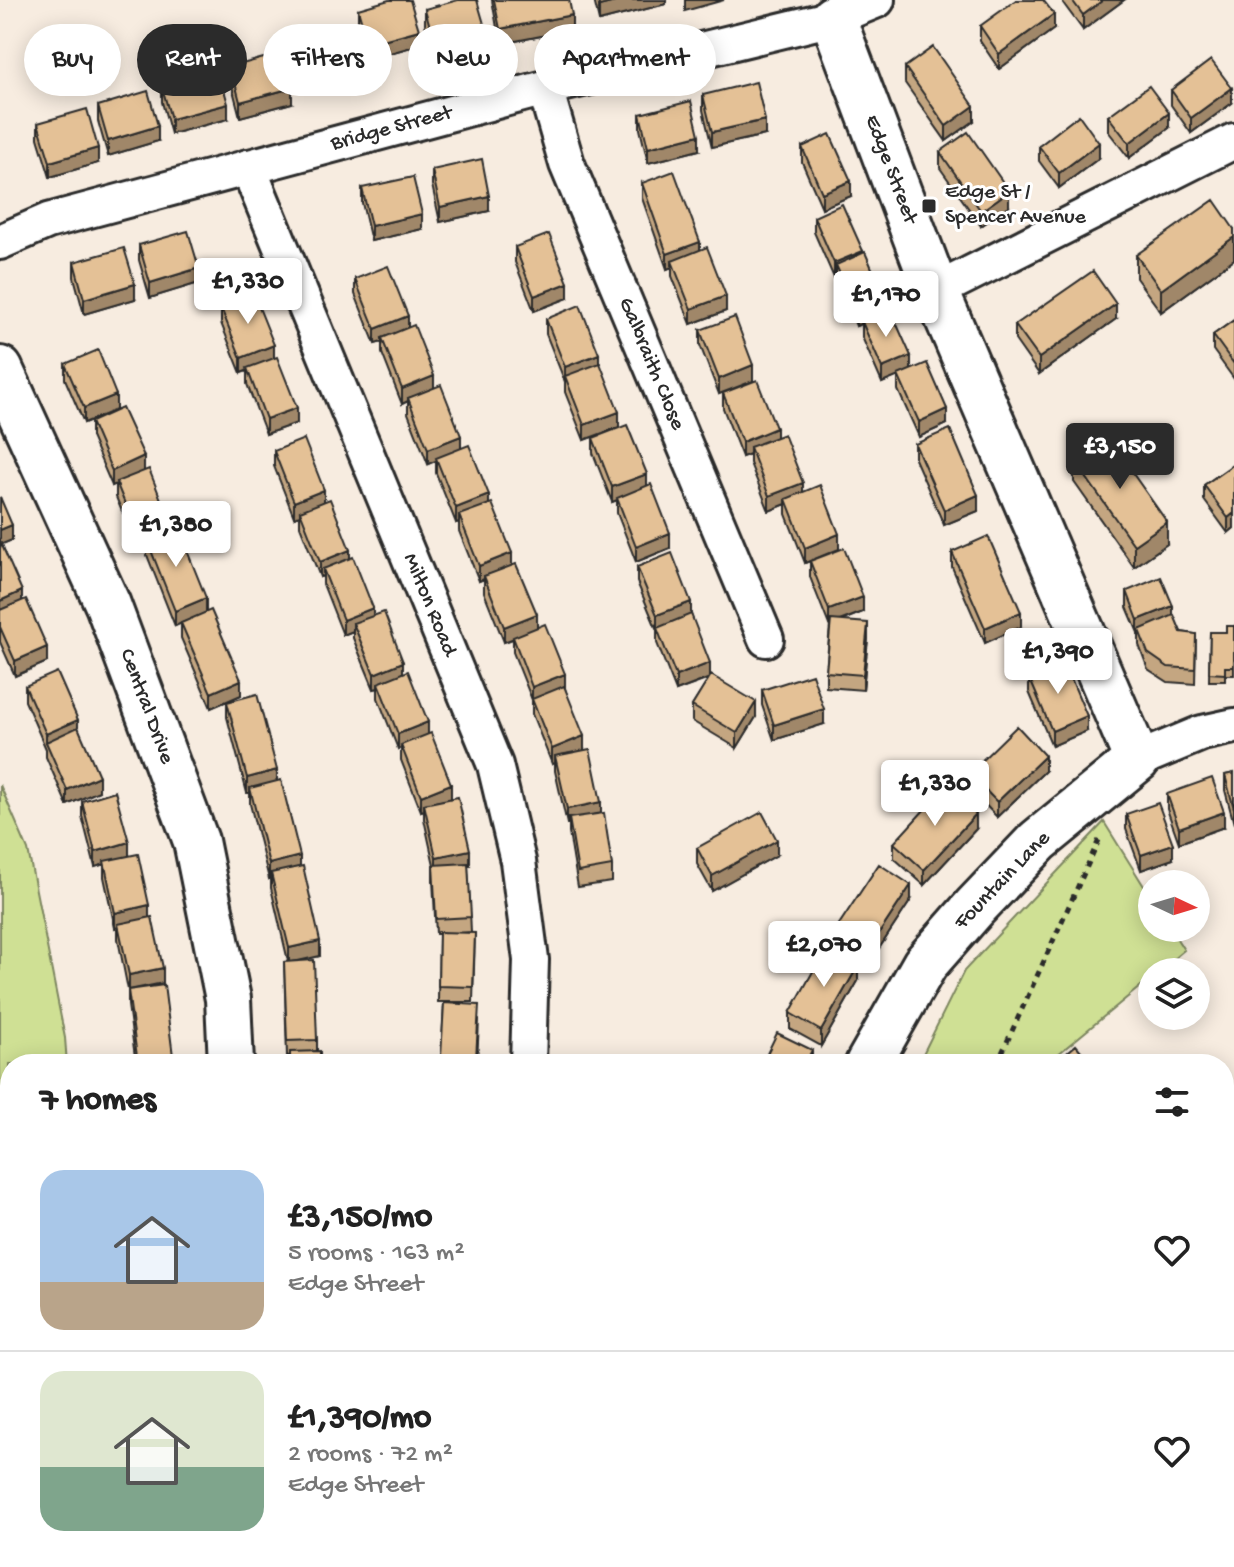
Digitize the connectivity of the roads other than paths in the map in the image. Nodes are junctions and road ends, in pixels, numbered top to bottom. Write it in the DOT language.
graph roads {
  1 [pos="877,0"];
  2 [pos="833,18"];
  3 [pos="716,46"];
  4 [pos="534,91"];
  5 [pos="547,96"];
  6 [pos="1231,150"];
  7 [pos="248,167"];
  8 [pos="0,242"];
  9 [pos="936,291"];
  10 [pos="0,369"];
  11 [pos="766,639"];
  12 [pos="1234,726"];
  13 [pos="1137,760"];
  14 [pos="231,1054"];
  15 [pos="528,1054"];
  16 [pos="874,1054"];
  1 -- 2 [label="street, Bridge Street"];
  2 -- 3 [label="street, Bridge Street"];
  2 -- 9 [label="street, Edge Street"];
  4 -- 7 [label="street, Bridge Street"];
  5 -- 11 [label="street, Galbraith Close"];
  6 -- 9 [label="street"];
  7 -- 8 [label="street, Bridge Street"];
  7 -- 15 [label="street, Milton Road"];
  9 -- 13 [label="street, Edge Street"];
  10 -- 14 [label="street, Central Drive"];
  12 -- 13 [label="street"];
  13 -- 16 [label="street, Fountain Lane"];
}
